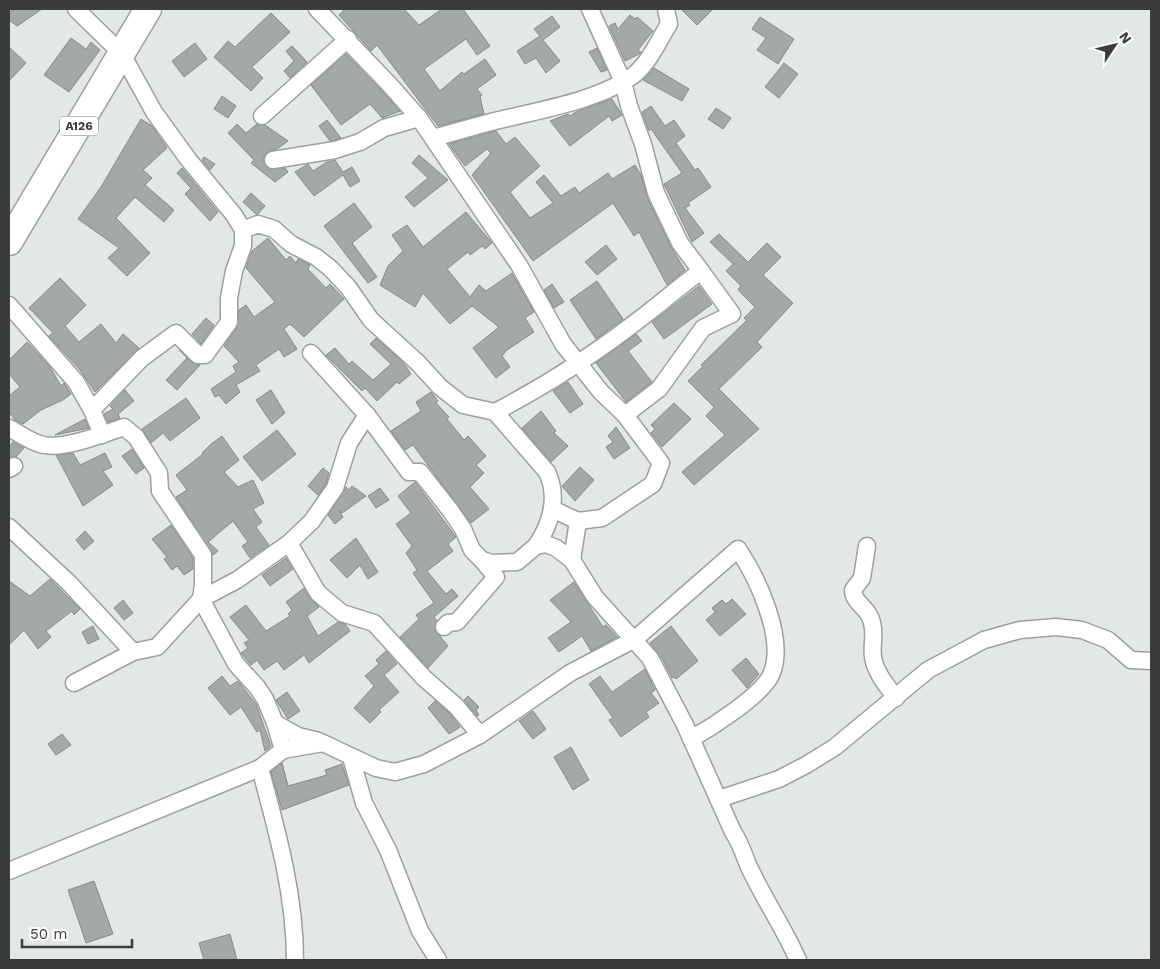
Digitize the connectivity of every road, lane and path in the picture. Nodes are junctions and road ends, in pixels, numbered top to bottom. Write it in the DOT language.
graph roads {
  1 [pos="76,9"];
  2 [pos="148,9"];
  3 [pos="317,9"];
  4 [pos="590,9"];
  5 [pos="666,9"];
  6 [pos="348,39"];
  7 [pos="122,54"];
  8 [pos="623,82"];
  9 [pos="262,116"];
  10 [pos="419,118"];
  11 [pos="432,138"];
  12 [pos="273,160"];
  13 [pos="243,230"];
  14 [pos="9,242"];
  15 [pos="701,271"];
  16 [pos="9,305"];
  17 [pos="311,353"];
  18 [pos="577,363"];
  19 [pos="92,410"];
  20 [pos="495,412"];
  21 [pos="367,415"];
  22 [pos="624,415"];
  23 [pos="9,428"];
  24 [pos="102,435"];
  25 [pos="552,509"];
  26 [pos="578,521"];
  27 [pos="9,527"];
  28 [pos="289,542"];
  29 [pos="536,546"];
  30 [pos="867,546"];
  31 [pos="482,560"];
  32 [pos="572,560"];
  33 [pos="201,599"];
  34 [pos="444,627"];
  35 [pos="635,640"];
  36 [pos="133,652"];
  37 [pos="1151,661"];
  38 [pos="74,683"];
  39 [pos="896,698"];
  40 [pos="275,722"];
  41 [pos="480,735"];
  42 [pos="692,739"];
  43 [pos="324,743"];
  44 [pos="283,750"];
  45 [pos="351,757"];
  46 [pos="260,768"];
  47 [pos="719,799"];
  48 [pos="9,871"];
  49 [pos="295,960"];
  50 [pos="438,960"];
  51 [pos="798,960"];
  1 -- 7 [label="street"];
  2 -- 7 [label="highway, A126"];
  3 -- 6 [label="street"];
  4 -- 8 [label="street"];
  5 -- 8 [label="street"];
  6 -- 9 [label="street"];
  6 -- 10 [label="street"];
  7 -- 13 [label="street"];
  7 -- 14 [label="highway, A126"];
  8 -- 11 [label="street"];
  8 -- 15 [label="street"];
  10 -- 11 [label="street"];
  10 -- 12 [label="street"];
  11 -- 18 [label="street"];
  13 -- 19 [label="street"];
  13 -- 20 [label="street"];
  15 -- 18 [label="street"];
  15 -- 22 [label="street"];
  16 -- 19 [label="street"];
  17 -- 21 [label="street"];
  18 -- 20 [label="street"];
  18 -- 22 [label="street"];
  19 -- 24 [label="street"];
  20 -- 25 [label="street"];
  21 -- 28 [label="street"];
  21 -- 31 [label="street"];
  22 -- 26 [label="street"];
  23 -- 24 [label="street"];
  24 -- 33 [label="street"];
  25 -- 26 [label="street"];
  25 -- 29 [label="street"];
  26 -- 32 [label="street"];
  27 -- 36 [label="street"];
  28 -- 33 [label="street"];
  28 -- 41 [label="street"];
  29 -- 31 [label="street"];
  29 -- 32 [label="street"];
  30 -- 39 [label="street"];
  31 -- 34 [label="street"];
  32 -- 35 [label="street"];
  33 -- 36 [label="street"];
  33 -- 40 [label="street"];
  35 -- 41 [label="street"];
  35 -- 42 [label="street"];
  35 -- 42 [label="street"];
  36 -- 38 [label="street"];
  37 -- 39 [label="street"];
  39 -- 47 [label="street"];
  40 -- 43 [label="street"];
  40 -- 44 [label="street"];
  41 -- 45 [label="street"];
  42 -- 47 [label="street"];
  43 -- 44 [label="street"];
  43 -- 45 [label="street"];
  44 -- 46 [label="street"];
  45 -- 50 [label="street"];
  46 -- 48 [label="street"];
  46 -- 49 [label="street"];
  47 -- 51 [label="street"];
}
